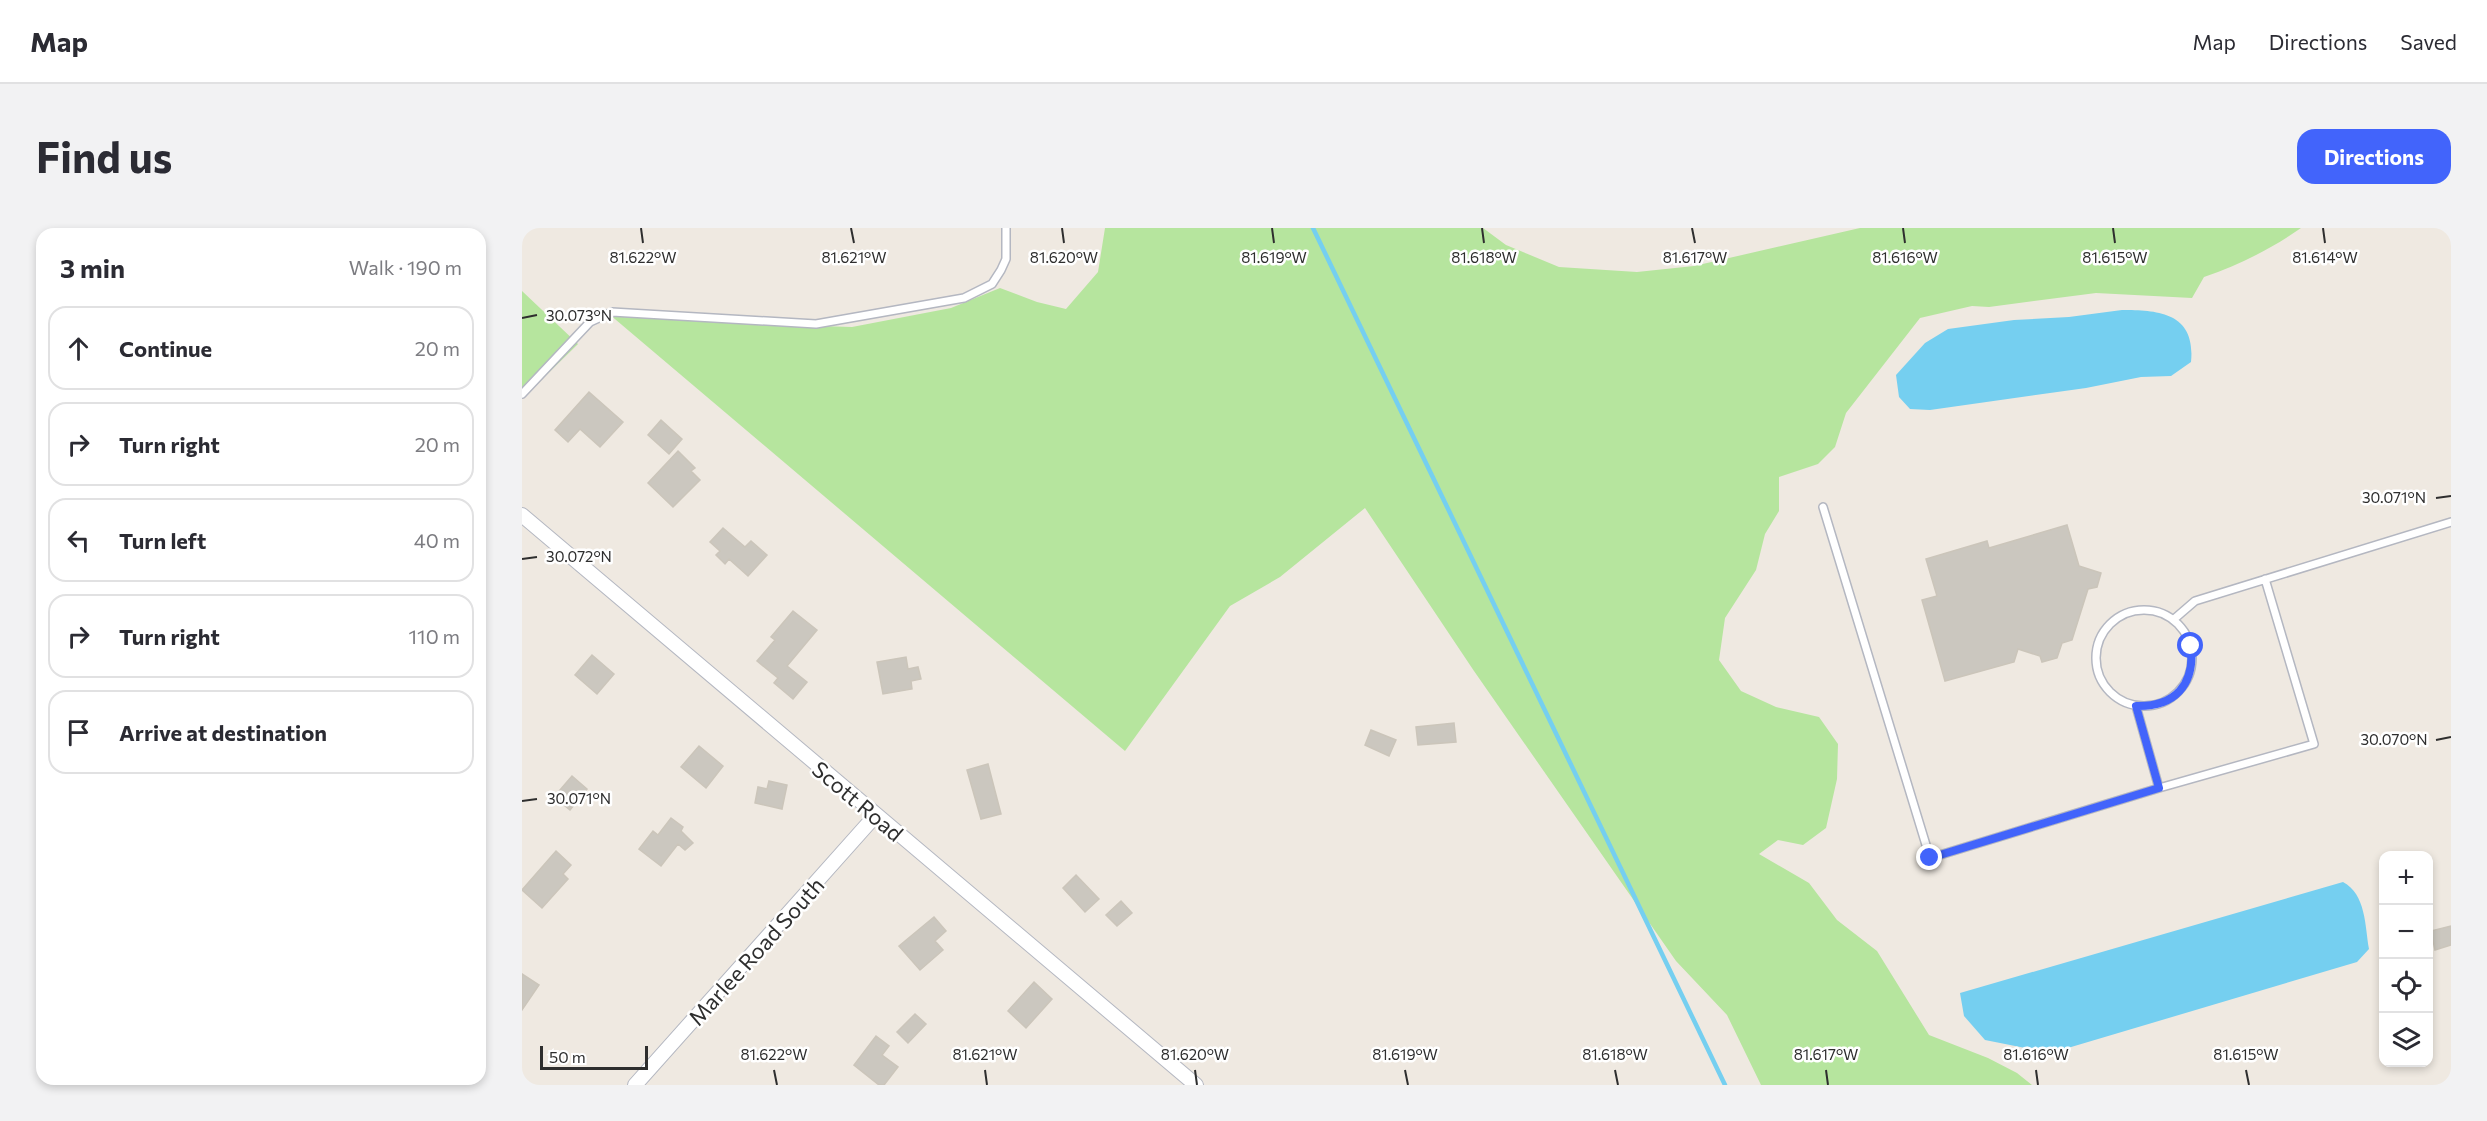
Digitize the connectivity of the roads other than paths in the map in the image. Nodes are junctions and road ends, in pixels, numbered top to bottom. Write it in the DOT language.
graph roads {
  1 [pos="1006,228"];
  2 [pos="522,393"];
  3 [pos="1823,507"];
  4 [pos="522,515"];
  5 [pos="2451,522"];
  6 [pos="2265,579"];
  7 [pos="2174,620"];
  8 [pos="2136,706"];
  9 [pos="2159,788"];
  10 [pos="875,816"];
  11 [pos="635,1085"];
  12 [pos="1196,1085"];
  1 -- 2 [label="lane"];
  3 -- 9 [label="lane"];
  4 -- 10 [label="street, Scott Road"];
  5 -- 6 [label="lane"];
  6 -- 7 [label="lane"];
  6 -- 9 [label="lane"];
  7 -- 8 [label="lane"];
  7 -- 8 [label="lane"];
  8 -- 9 [label="lane"];
  10 -- 11 [label="street, Marlee Road South"];
  10 -- 12 [label="street, Scott Road"];
}
